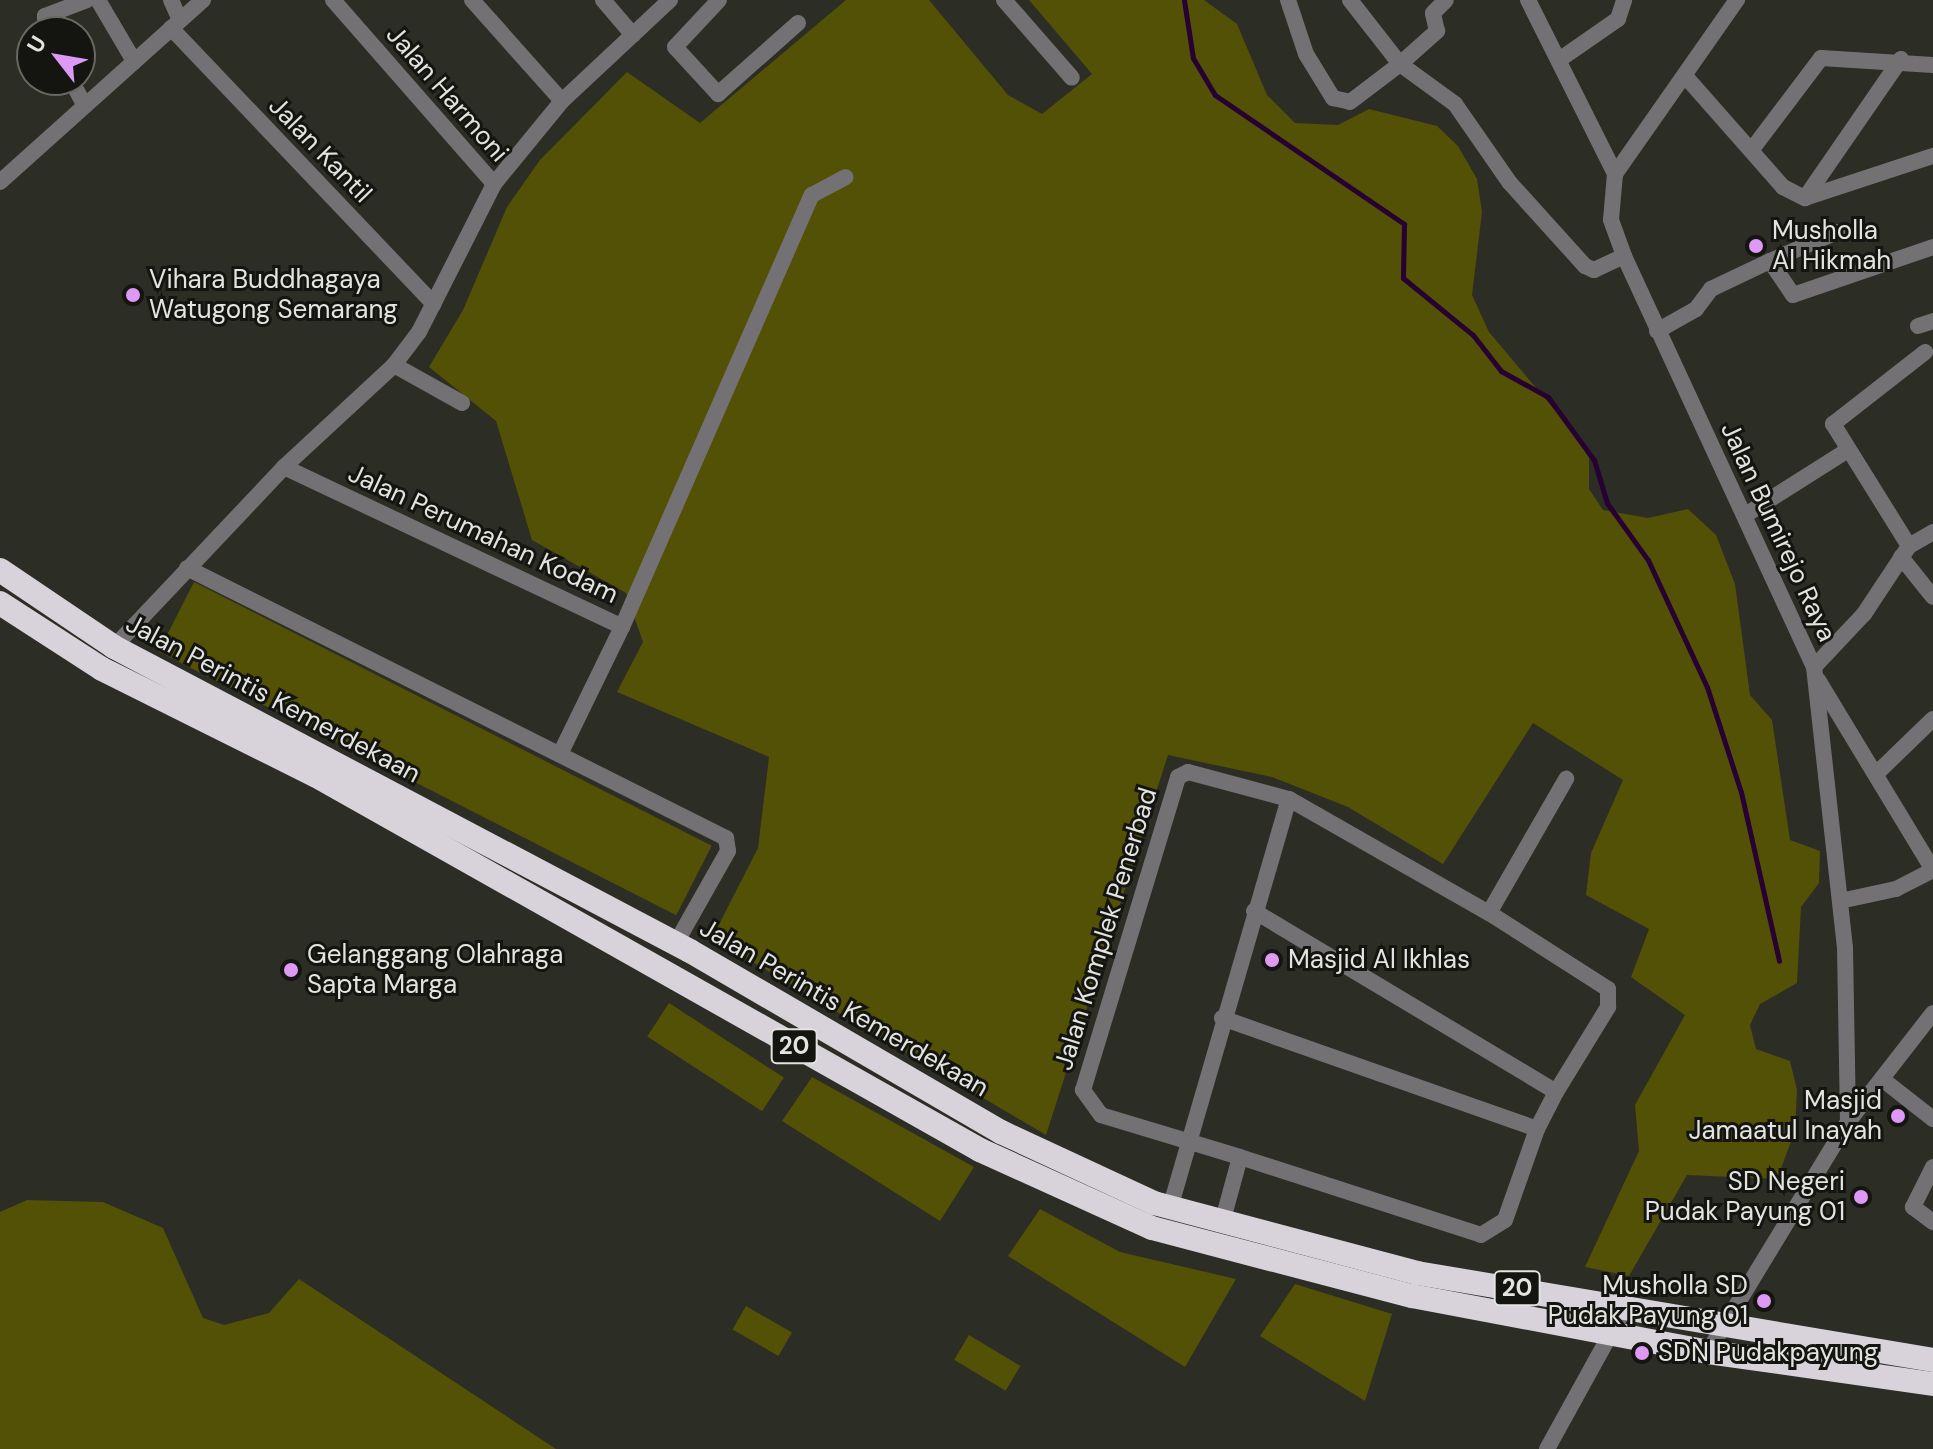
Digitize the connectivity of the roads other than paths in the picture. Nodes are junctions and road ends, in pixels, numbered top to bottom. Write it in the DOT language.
graph roads {
  1 [pos="87,0"];
  2 [pos="98,0"];
  3 [pos="171,0"];
  4 [pos="203,0"];
  5 [pos="333,0"];
  6 [pos="472,0"];
  7 [pos="603,0"];
  8 [pos="670,0"];
  9 [pos="719,0"];
  10 [pos="1004,0"];
  11 [pos="1288,0"];
  12 [pos="1350,0"];
  13 [pos="1446,0"];
  14 [pos="1528,0"];
  15 [pos="1624,0"];
  16 [pos="1737,0"];
  17 [pos="45,16"];
  18 [pos="798,23"];
  19 [pos="176,24"];
  20 [pos="633,35"];
  21 [pos="1901,59"];
  22 [pos="1559,60"];
  23 [pos="134,61"];
  24 [pos="1400,64"];
  25 [pos="1933,65"];
  26 [pos="1686,77"];
  27 [pos="1072,78"];
  28 [pos="80,96"];
  29 [pos="562,101"];
  30 [pos="84,104"];
  31 [pos="1753,148"];
  32 [pos="1933,156"];
  33 [pos="1615,174"];
  34 [pos="846,177"];
  35 [pos="0,182"];
  36 [pos="494,184"];
  37 [pos="1805,198"];
  38 [pos="1837,232"];
  39 [pos="1933,247"];
  40 [pos="1624,256"];
  41 [pos="1770,261"];
  42 [pos="434,304"];
  43 [pos="1657,331"];
  44 [pos="1925,352"];
  45 [pos="394,365"];
  46 [pos="462,403"];
  47 [pos="1848,450"];
  48 [pos="284,467"];
  49 [pos="1747,514"];
  50 [pos="1931,536"];
  51 [pos="1905,552"];
  52 [pos="187,568"];
  53 [pos="0,570"];
  54 [pos="1933,597"];
  55 [pos="0,603"];
  56 [pos="622,627"];
  57 [pos="114,647"];
  58 [pos="1814,671"];
  59 [pos="1933,719"];
  60 [pos="561,752"];
  61 [pos="1876,774"];
  62 [pos="1566,779"];
  63 [pos="348,782"];
  64 [pos="1289,799"];
  65 [pos="1931,862"];
  66 [pos="1840,901"];
  67 [pos="1254,911"];
  68 [pos="1489,913"];
  69 [pos="676,943"];
  70 [pos="1933,1013"];
  71 [pos="1222,1018"];
  72 [pos="1882,1079"];
  73 [pos="1556,1092"];
  74 [pos="1933,1119"];
  75 [pos="1848,1122"];
  76 [pos="1537,1129"];
  77 [pos="1185,1140"];
  78 [pos="1240,1157"];
  79 [pos="1933,1167"];
  80 [pos="1170,1208"];
  81 [pos="1933,1222"];
  82 [pos="1222,1223"];
  83 [pos="1216,1247"];
  84 [pos="1627,1304"];
  85 [pos="1724,1327"];
  86 [pos="1615,1336"];
  87 [pos="1708,1352"];
  88 [pos="1933,1360"];
  89 [pos="1933,1384"];
  90 [pos="1547,1449"];
  1 -- 17 [label="street"];
  2 -- 23 [label="street"];
  3 -- 19 [label="street, Jalan Kantil"];
  4 -- 19 [label="street"];
  5 -- 36 [label="street, Jalan Harmoni"];
  6 -- 29 [label="street"];
  7 -- 20 [label="street"];
  8 -- 20 [label="street"];
  9 -- 18 [label="street"];
  10 -- 27 [label="street"];
  11 -- 24 [label="street"];
  12 -- 24 [label="street"];
  13 -- 24 [label="street"];
  14 -- 22 [label="street"];
  15 -- 22 [label="street"];
  16 -- 26 [label="street"];
  19 -- 23 [label="street"];
  19 -- 42 [label="street, Jalan Kantil"];
  20 -- 29 [label="street"];
  21 -- 25 [label="street"];
  21 -- 31 [label="street"];
  21 -- 37 [label="street"];
  22 -- 33 [label="street"];
  23 -- 30 [label="street"];
  24 -- 40 [label="street"];
  26 -- 31 [label="street"];
  26 -- 33 [label="street"];
  28 -- 30 [label="street"];
  29 -- 36 [label="street"];
  30 -- 35 [label="street"];
  31 -- 37 [label="street"];
  32 -- 37 [label="street"];
  33 -- 40 [label="street, Jalan Bumirejo Raya"];
  34 -- 56 [label="street"];
  36 -- 42 [label="street"];
  38 -- 41 [label="street"];
  39 -- 41 [label="street"];
  40 -- 43 [label="street, Jalan Bumirejo Raya"];
  41 -- 43 [label="street"];
  42 -- 45 [label="street"];
  43 -- 49 [label="street, Jalan Bumirejo Raya"];
  44 -- 47 [label="street"];
  45 -- 46 [label="street"];
  45 -- 48 [label="street"];
  47 -- 49 [label="street"];
  47 -- 51 [label="street"];
  48 -- 52 [label="street"];
  48 -- 56 [label="street, Jalan Perumahan Kodam"];
  49 -- 58 [label="street, Jalan Bumirejo Raya"];
  50 -- 51 [label="street"];
  51 -- 54 [label="street"];
  51 -- 58 [label="street"];
  52 -- 57 [label="street"];
  52 -- 60 [label="street"];
  53 -- 57 [label="highway, Jalan Perintis Kemerdekaan / 20"];
  55 -- 63 [label="highway, Jalan Perintis Kemerdekaan / 20"];
  56 -- 60 [label="street, Jalan Perumahan Kodam"];
  57 -- 63 [label="highway, Jalan Perintis Kemerdekaan / 20"];
  58 -- 61 [label="street"];
  58 -- 66 [label="street, Jalan Bumirejo Raya"];
  59 -- 61 [label="street"];
  60 -- 69 [label="street"];
  61 -- 65 [label="street"];
  62 -- 68 [label="street"];
  63 -- 69 [label="highway, Jalan Perintis Kemerdekaan / 20"];
  63 -- 83 [label="highway, Jalan Perintis Kemerdekaan / 20"];
  64 -- 67 [label="street"];
  64 -- 68 [label="street, Jalan Komplek Penerbad"];
  64 -- 77 [label="street, Jalan Komplek Penerbad"];
  65 -- 66 [label="street"];
  66 -- 75 [label="street, Jalan Bumirejo Raya"];
  67 -- 71 [label="street"];
  67 -- 73 [label="street"];
  68 -- 73 [label="street, Jalan Komplek Penerbad"];
  69 -- 80 [label="highway, Jalan Perintis Kemerdekaan / 20"];
  70 -- 72 [label="street"];
  71 -- 76 [label="street"];
  71 -- 77 [label="street"];
  72 -- 74 [label="street"];
  72 -- 75 [label="street"];
  73 -- 76 [label="street, Jalan Komplek Penerbad"];
  75 -- 85 [label="street"];
  76 -- 78 [label="street, Jalan Komplek Penerbad"];
  77 -- 78 [label="street, Jalan Komplek Penerbad"];
  77 -- 80 [label="street"];
  78 -- 82 [label="street"];
  79 -- 81 [label="street"];
  80 -- 82 [label="highway, Jalan Perintis Kemerdekaan / 20"];
  82 -- 83 [label="highway"];
  82 -- 84 [label="highway, Jalan Perintis Kemerdekaan / 20"];
  83 -- 86 [label="highway, Jalan Perintis Kemerdekaan / 20"];
  84 -- 85 [label="highway, Jalan Perintis Kemerdekaan / 20"];
  84 -- 86 [label="street"];
  85 -- 87 [label="street"];
  85 -- 88 [label="highway, Jalan Perintis Kemerdekaan / 20"];
  86 -- 87 [label="highway, Jalan Perintis Kemerdekaan / 20"];
  86 -- 90 [label="street"];
  87 -- 89 [label="highway, Jalan Perintis Kemerdekaan / 20"];
}
